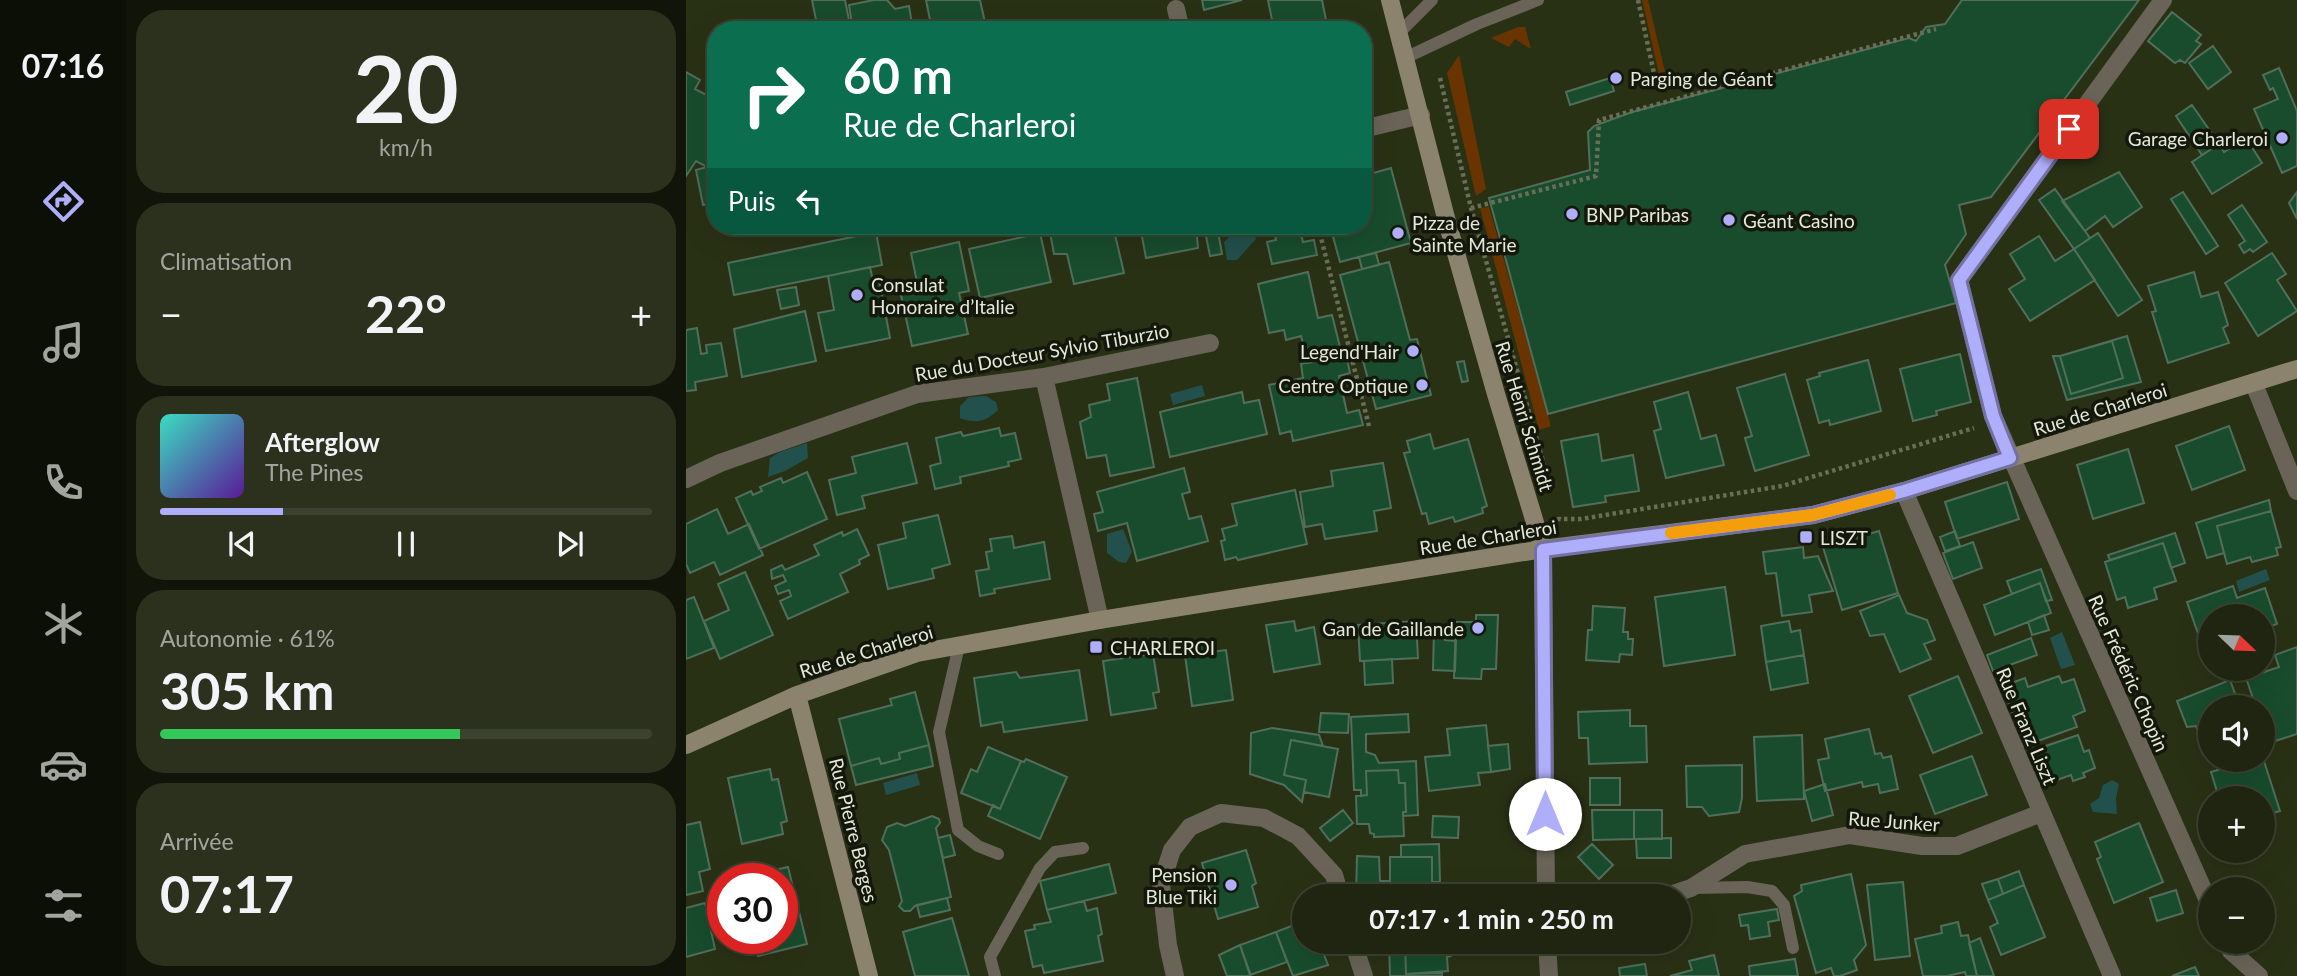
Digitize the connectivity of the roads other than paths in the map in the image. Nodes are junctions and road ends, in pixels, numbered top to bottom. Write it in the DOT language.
graph roads {
  1 [pos="1390,0"];
  2 [pos="1432,0"];
  3 [pos="1538,0"];
  4 [pos="2163,0"];
  5 [pos="1176,9"];
  6 [pos="1179,21"];
  7 [pos="1400,32"];
  8 [pos="1406,57"];
  9 [pos="1421,115"];
  10 [pos="1372,127"];
  11 [pos="1210,343"];
  12 [pos="2297,369"];
  13 [pos="1044,377"];
  14 [pos="2254,384"];
  15 [pos="2010,458"];
  16 [pos="686,479"];
  17 [pos="1904,491"];
  18 [pos="2297,491"];
  19 [pos="1543,550"];
  20 [pos="1100,620"];
  21 [pos="959,646"];
  22 [pos="797,695"];
  23 [pos="686,745"];
  24 [pos="2041,813"];
  25 [pos="1083,848"];
  26 [pos="998,854"];
  27 [pos="2198,878"];
  28 [pos="1337,884"];
  29 [pos="1546,884"];
  30 [pos="1691,888"];
  31 [pos="1793,948"];
  32 [pos="1357,954"];
  33 [pos="1548,954"];
  34 [pos="2234,954"];
  35 [pos="869,976"];
  36 [pos="995,976"];
  37 [pos="1175,976"];
  38 [pos="1364,976"];
  39 [pos="1549,976"];
  40 [pos="2112,976"];
  41 [pos="2259,976"];
  1 -- 7 [label="street, Rue Henri Schmidt"];
  2 -- 7 [label="lane"];
  3 -- 8 [label="lane"];
  4 -- 15 [label="street, Rue Frédéric Chopin"];
  5 -- 6 [label="street"];
  7 -- 8 [label="street, Rue Henri Schmidt"];
  8 -- 9 [label="street, Rue Henri Schmidt"];
  9 -- 10 [label="street"];
  9 -- 19 [label="street, Rue Henri Schmidt"];
  11 -- 13 [label="street, Rue du Docteur Sylvio Tiburzio"];
  12 -- 14 [label="street, Rue de Charleroi"];
  13 -- 16 [label="street, Rue du Docteur Sylvio Tiburzio"];
  13 -- 20 [label="street"];
  14 -- 15 [label="street, Rue de Charleroi"];
  14 -- 18 [label="street"];
  15 -- 17 [label="street, Rue de Charleroi"];
  15 -- 27 [label="street, Rue Frédéric Chopin"];
  17 -- 19 [label="street, Rue de Charleroi"];
  17 -- 24 [label="street, Rue Franz Liszt"];
  19 -- 20 [label="street, Rue de Charleroi"];
  19 -- 29 [label="street, Rue Henri Schmidt"];
  20 -- 21 [label="street, Rue de Charleroi"];
  21 -- 22 [label="street, Rue de Charleroi"];
  21 -- 26 [label="lane"];
  22 -- 23 [label="street, Rue de Charleroi"];
  22 -- 35 [label="street, Rue Pierre Berges"];
  24 -- 30 [label="street, Rue Junker"];
  24 -- 40 [label="street, Rue Franz Liszt"];
  25 -- 36 [label="lane"];
  28 -- 37 [label="street"];
  30 -- 31 [label="lane"];
  32 -- 38 [label="street"];
  33 -- 39 [label="street"];
  34 -- 41 [label="street"];
}
